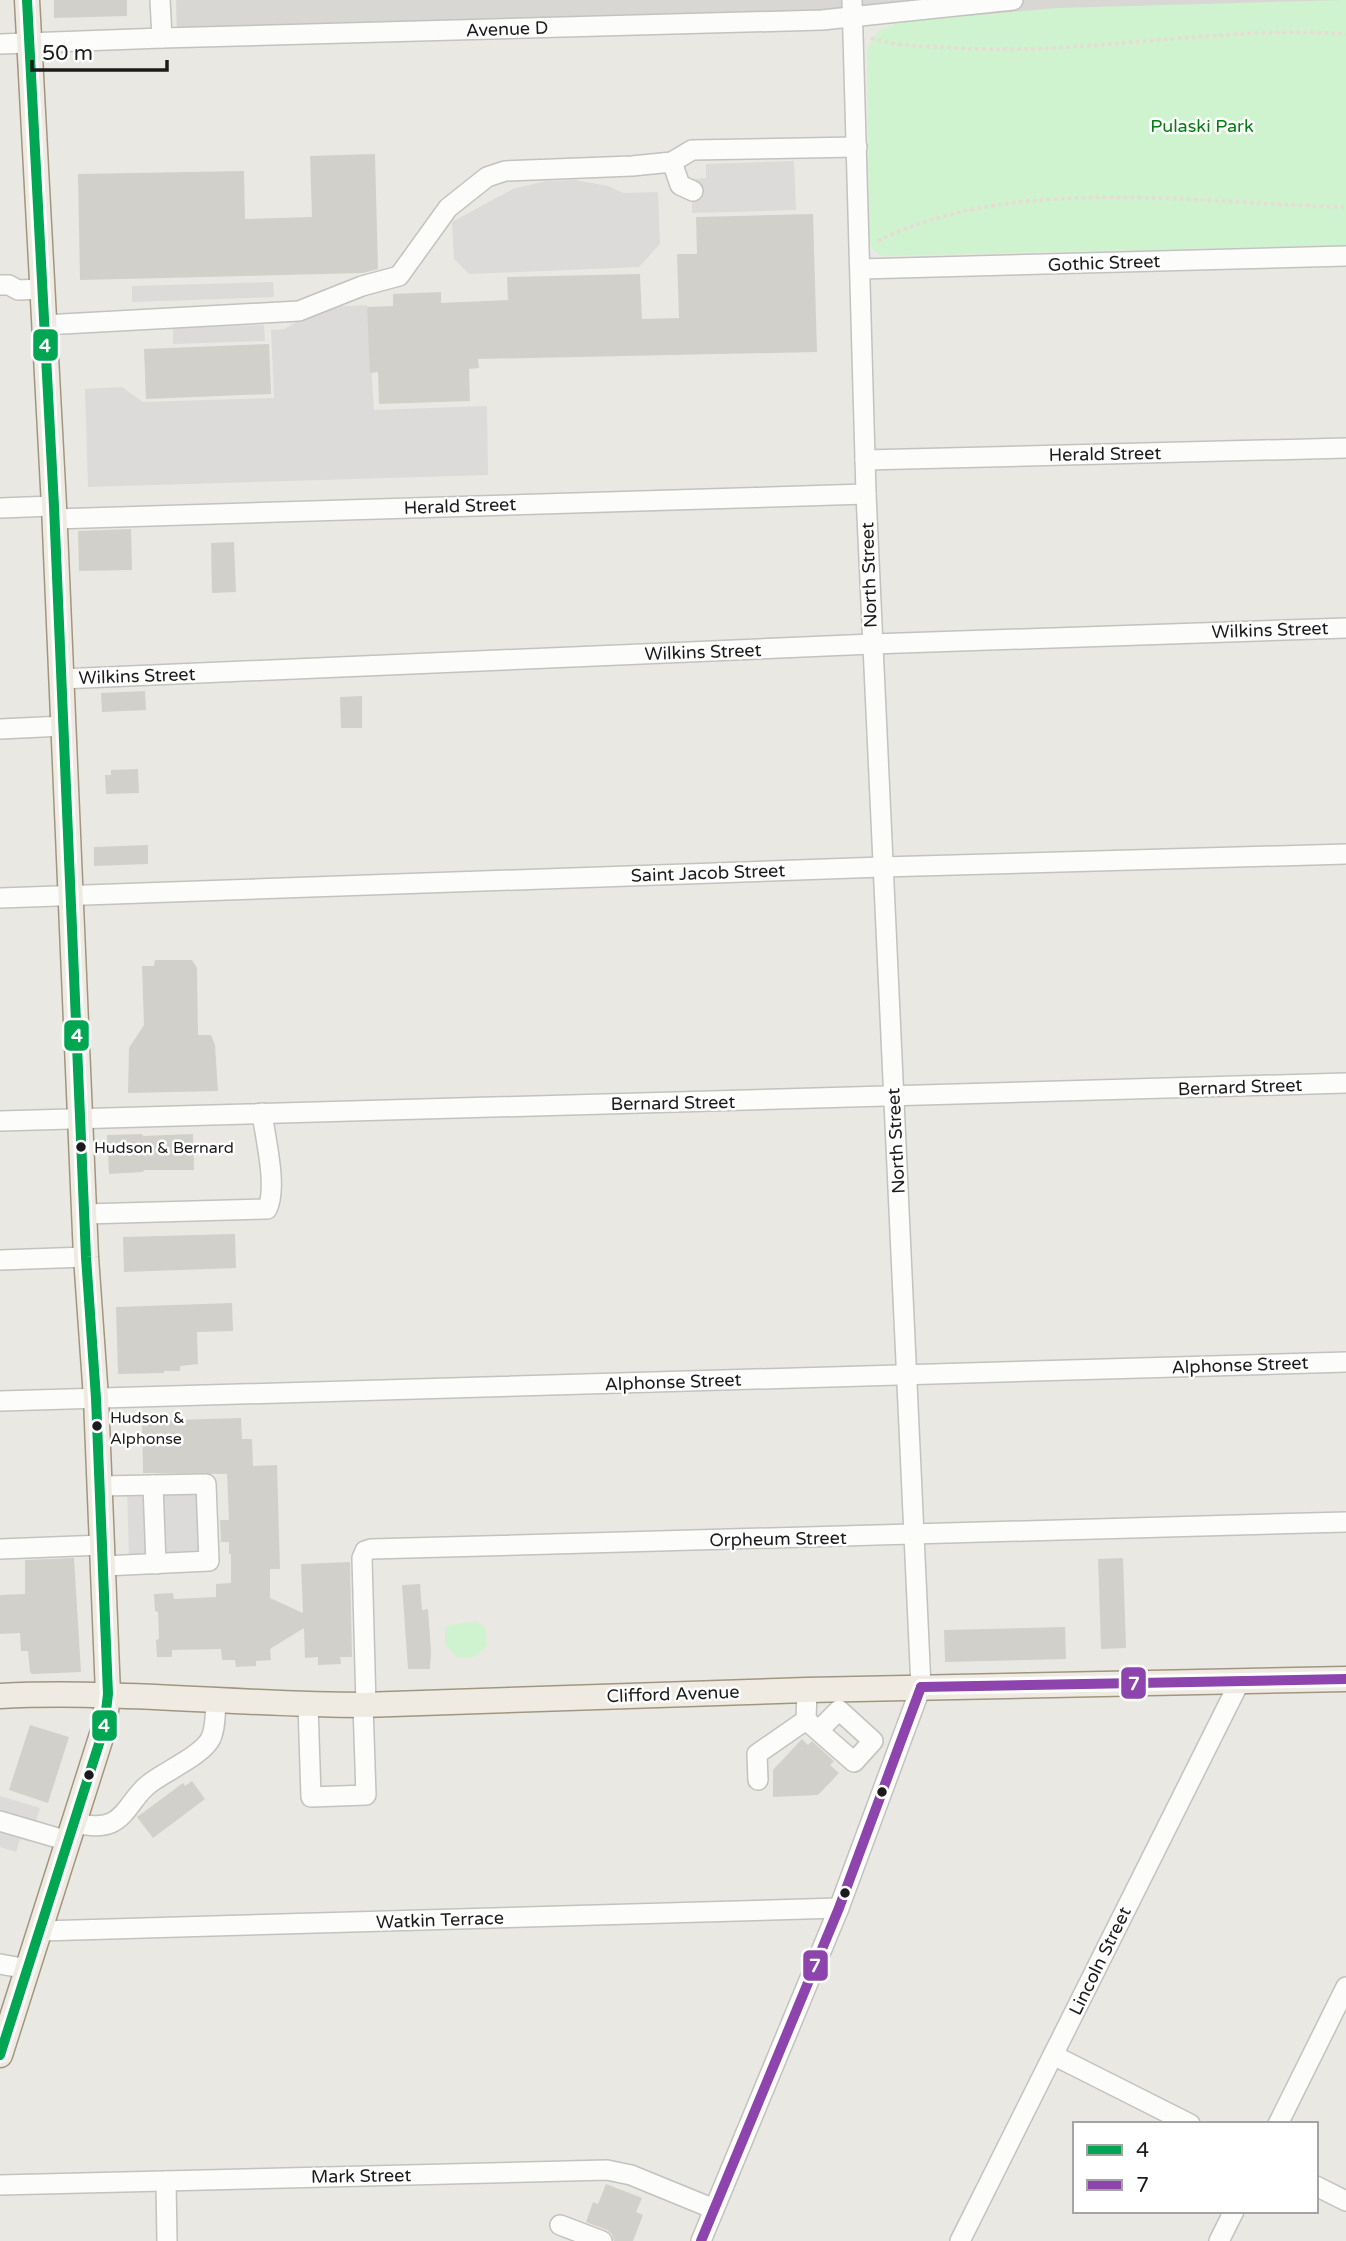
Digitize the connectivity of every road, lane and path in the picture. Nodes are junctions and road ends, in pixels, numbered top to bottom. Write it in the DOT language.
graph roads {
  1 [pos="27,0"];
  2 [pos="160,0"];
  3 [pos="1013,0"];
  4 [pos="853,9"];
  5 [pos="1346,34"];
  6 [pos="867,35"];
  7 [pos="162,38"];
  8 [pos="29,43"];
  9 [pos="0,44"];
  10 [pos="857,147"];
  11 [pos="672,162"];
  12 [pos="693,191"];
  13 [pos="1346,207"];
  14 [pos="878,241"];
  15 [pos="1346,256"];
  16 [pos="861,270"];
  17 [pos="15,291"];
  18 [pos="44,325"];
  19 [pos="1346,448"];
  20 [pos="865,460"];
  21 [pos="866,494"];
  22 [pos="0,508"];
  23 [pos="54,512"];
  24 [pos="1346,628"];
  25 [pos="872,644"];
  26 [pos="61,680"];
  27 [pos="62,726"];
  28 [pos="0,729"];
  29 [pos="1346,854"];
  30 [pos="882,867"];
  31 [pos="70,895"];
  32 [pos="0,898"];
  33 [pos="1346,1083"];
  34 [pos="894,1097"];
  35 [pos="262,1113"];
  36 [pos="81,1118"];
  37 [pos="0,1121"];
  38 [pos="85,1214"];
  39 [pos="86,1257"];
  40 [pos="0,1260"];
  41 [pos="1346,1362"];
  42 [pos="908,1375"];
  43 [pos="96,1398"];
  44 [pos="0,1401"];
  45 [pos="153,1485"];
  46 [pos="100,1486"];
  47 [pos="1346,1522"];
  48 [pos="914,1536"];
  49 [pos="0,1549"];
  50 [pos="103,1555"];
  51 [pos="156,1563"];
  52 [pos="1346,1679"];
  53 [pos="1240,1681"];
  54 [pos="921,1687"];
  55 [pos="807,1690"];
  56 [pos="108,1694"];
  57 [pos="0,1696"];
  58 [pos="216,1700"];
  59 [pos="308,1705"];
  60 [pos="364,1705"];
  61 [pos="813,1725"];
  62 [pos="863,1752"];
  63 [pos="891,1768"];
  64 [pos="758,1780"];
  65 [pos="0,1821"];
  66 [pos="71,1832"];
  67 [pos="839,1908"];
  68 [pos="41,1931"];
  69 [pos="0,1964"];
  70 [pos="28,1969"];
  71 [pos="1346,1987"];
  72 [pos="0,2055"];
  73 [pos="1054,2055"];
  74 [pos="1187,2122"];
  75 [pos="1279,2122"];
  76 [pos="166,2181"];
  77 [pos="0,2185"];
  78 [pos="1318,2187"];
  79 [pos="1346,2201"];
  80 [pos="714,2209"];
  81 [pos="1233,2213"];
  82 [pos="560,2225"];
  83 [pos="167,2241"];
  84 [pos="602,2241"];
  85 [pos="701,2241"];
  86 [pos="960,2241"];
  87 [pos="1219,2241"];
  1 -- 8 [label="main road"];
  2 -- 7 [label="street"];
  3 -- 4 [label="street, Avenue D"];
  4 -- 7 [label="street, Avenue D"];
  4 -- 10 [label="street, North Street"];
  5 -- 6 [label="path"];
  7 -- 8 [label="street, Avenue D"];
  8 -- 9 [label="street, Avenue D"];
  8 -- 17 [label="main road"];
  10 -- 11 [label="street"];
  10 -- 16 [label="street, North Street"];
  11 -- 12 [label="street"];
  11 -- 18 [label="street"];
  13 -- 14 [label="path"];
  15 -- 16 [label="street, Gothic Street"];
  16 -- 20 [label="street, North Street"];
  17 -- 18 [label="main road"];
  18 -- 23 [label="main road"];
  19 -- 20 [label="street, Herald Street"];
  20 -- 21 [label="street, North Street"];
  21 -- 23 [label="street, Herald Street"];
  21 -- 25 [label="street, North Street"];
  22 -- 23 [label="street, Herald Street"];
  23 -- 26 [label="main road"];
  24 -- 25 [label="street, Wilkins Street"];
  25 -- 26 [label="street, Wilkins Street"];
  25 -- 30 [label="street, North Street"];
  26 -- 27 [label="main road"];
  27 -- 28 [label="street"];
  27 -- 31 [label="main road"];
  29 -- 30 [label="street, Saint Jacob Street"];
  30 -- 31 [label="street, Saint Jacob Street"];
  30 -- 34 [label="street, North Street"];
  31 -- 32 [label="street, Saint Jacob Street"];
  31 -- 36 [label="main road"];
  33 -- 34 [label="street, Bernard Street"];
  34 -- 35 [label="street, Bernard Street"];
  34 -- 42 [label="street, North Street"];
  35 -- 36 [label="street, Bernard Street"];
  35 -- 38 [label="street"];
  36 -- 37 [label="street, Bernard Street"];
  36 -- 38 [label="main road"];
  38 -- 39 [label="main road"];
  39 -- 40 [label="street"];
  39 -- 43 [label="main road"];
  41 -- 42 [label="street, Alphonse Street"];
  42 -- 43 [label="street, Alphonse Street"];
  42 -- 48 [label="street, North Street"];
  43 -- 44 [label="street, Alphonse Street"];
  43 -- 46 [label="main road"];
  45 -- 46 [label="street"];
  45 -- 51 [label="street"];
  45 -- 51 [label="street"];
  46 -- 50 [label="main road"];
  47 -- 48 [label="street, Orpheum Street"];
  48 -- 54 [label="street, North Street"];
  48 -- 60 [label="street, Orpheum Street"];
  49 -- 50 [label="street"];
  50 -- 51 [label="street"];
  50 -- 56 [label="main road"];
  52 -- 53 [label="main road, Clifford Avenue"];
  53 -- 54 [label="main road, Clifford Avenue"];
  53 -- 73 [label="street, Lincoln Street"];
  54 -- 55 [label="main road, Clifford Avenue"];
  54 -- 63 [label="street, North Street"];
  55 -- 60 [label="main road, Clifford Avenue"];
  55 -- 61 [label="street"];
  56 -- 57 [label="main road, Clifford Avenue"];
  56 -- 58 [label="main road, Clifford Avenue"];
  56 -- 66 [label="main road"];
  58 -- 59 [label="main road, Clifford Avenue"];
  58 -- 66 [label="street"];
  59 -- 60 [label="main road, Clifford Avenue"];
  59 -- 60 [label="street, Orpheum Street"];
  61 -- 62 [label="street"];
  61 -- 62 [label="street"];
  61 -- 64 [label="street"];
  62 -- 63 [label="street"];
  63 -- 67 [label="street, North Street"];
  65 -- 66 [label="street"];
  66 -- 68 [label="main road"];
  67 -- 68 [label="street, Watkin Terrace"];
  67 -- 80 [label="street, North Street"];
  68 -- 70 [label="main road"];
  69 -- 70 [label="street"];
  70 -- 72 [label="main road"];
  71 -- 75 [label="street"];
  73 -- 74 [label="street"];
  73 -- 86 [label="street, Lincoln Street"];
  76 -- 77 [label="street, Mark Street"];
  76 -- 80 [label="street, Mark Street"];
  76 -- 83 [label="street"];
  78 -- 79 [label="street"];
  80 -- 85 [label="street, North Street"];
  81 -- 87 [label="street"];
  82 -- 84 [label="street"];
}
